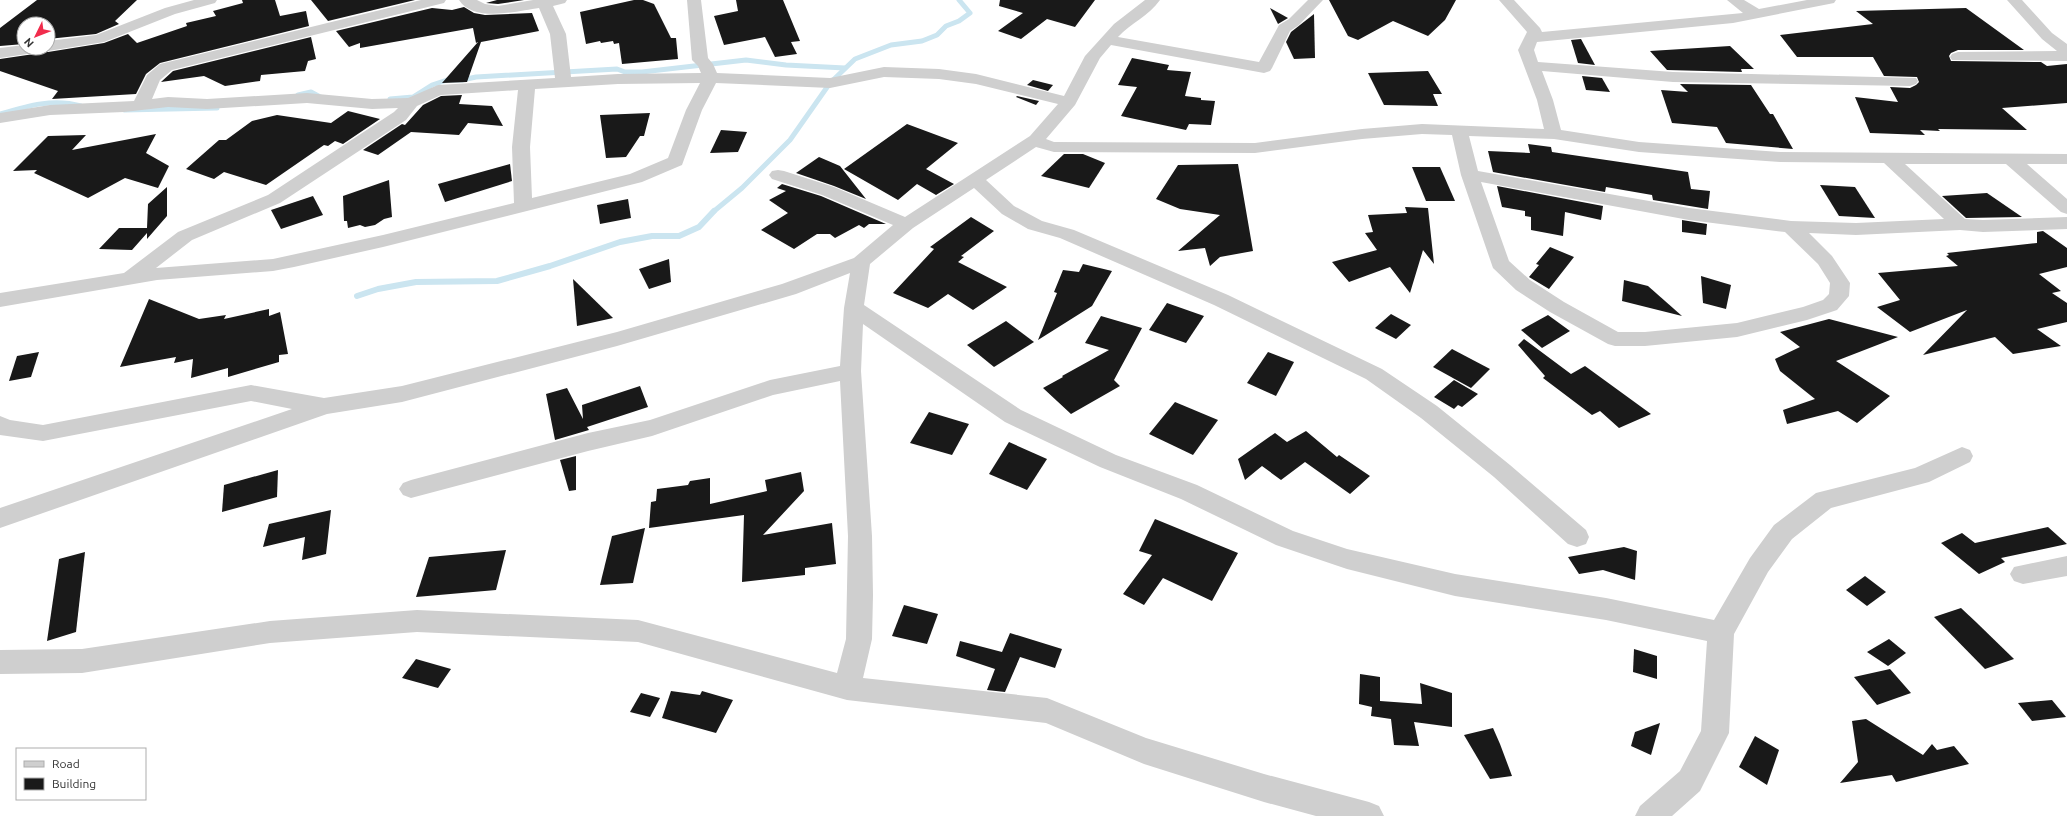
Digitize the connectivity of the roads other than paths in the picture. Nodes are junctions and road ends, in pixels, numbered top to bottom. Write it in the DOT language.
graph roads {
  1 [pos="210,0"];
  2 [pos="439,0"];
  3 [pos="466,0"];
  4 [pos="560,0"];
  5 [pos="694,0"];
  6 [pos="1153,0"];
  7 [pos="1316,0"];
  8 [pos="1506,0"];
  9 [pos="1734,0"];
  10 [pos="1829,0"];
  11 [pos="2014,0"];
  12 [pos="544,1"];
  13 [pos="1757,15"];
  14 [pos="1531,38"];
  15 [pos="1108,40"];
  16 [pos="56,45"];
  17 [pos="16,51"];
  18 [pos="2067,52"];
  19 [pos="0,53"];
  20 [pos="2067,56"];
  21 [pos="1958,57"];
  22 [pos="1533,66"];
  23 [pos="710,78"];
  24 [pos="1910,81"];
  25 [pos="564,83"];
  26 [pos="527,85"];
  27 [pos="1069,102"];
  28 [pos="411,103"];
  29 [pos="141,105"];
  30 [pos="0,118"];
  31 [pos="1459,130"];
  32 [pos="1554,134"];
  33 [pos="1036,140"];
  34 [pos="1888,158"];
  35 [pos="2067,158"];
  36 [pos="2010,159"];
  37 [pos="778,175"];
  38 [pos="1470,176"];
  39 [pos="974,179"];
  40 [pos="523,206"];
  41 [pos="2067,208"];
  42 [pos="2067,223"];
  43 [pos="906,224"];
  44 [pos="1960,224"];
  45 [pos="1792,227"];
  46 [pos="861,262"];
  47 [pos="130,278"];
  48 [pos="0,300"];
  49 [pos="854,308"];
  50 [pos="850,371"];
  51 [pos="325,406"];
  52 [pos="0,424"];
  53 [pos="1962,456"];
  54 [pos="410,489"];
  55 [pos="0,518"];
  56 [pos="1577,536"];
  57 [pos="2067,566"];
  58 [pos="2023,574"];
  59 [pos="1721,633"];
  60 [pos="0,662"];
  61 [pos="847,688"];
  62 [pos="1369,816"];
  63 [pos="1650,816"];
  1 -- 16 [label="street"];
  2 -- 29 [label="street"];
  3 -- 12 [label="street"];
  4 -- 12 [label="street"];
  5 -- 23 [label="street"];
  6 -- 15 [label="street"];
  7 -- 15 [label="street"];
  8 -- 14 [label="street"];
  9 -- 13 [label="street"];
  10 -- 13 [label="street"];
  11 -- 18 [label="street"];
  12 -- 25 [label="street"];
  13 -- 14 [label="street"];
  14 -- 22 [label="street"];
  15 -- 27 [label="street"];
  17 -- 19 [label="street"];
  20 -- 21 [label="street"];
  22 -- 24 [label="street"];
  22 -- 32 [label="street"];
  23 -- 25 [label="street"];
  23 -- 27 [label="street"];
  23 -- 40 [label="street"];
  25 -- 26 [label="street"];
  26 -- 28 [label="street"];
  26 -- 40 [label="street"];
  27 -- 33 [label="street"];
  28 -- 29 [label="street"];
  28 -- 47 [label="street"];
  29 -- 30 [label="street"];
  31 -- 32 [label="street"];
  31 -- 33 [label="street"];
  31 -- 38 [label="street"];
  32 -- 34 [label="street"];
  33 -- 39 [label="street"];
  34 -- 36 [label="street"];
  34 -- 44 [label="street"];
  35 -- 36 [label="street"];
  36 -- 41 [label="street"];
  37 -- 43 [label="street"];
  38 -- 45 [label="street"];
  38 -- 45 [label="street"];
  39 -- 43 [label="street"];
  39 -- 56 [label="street"];
  40 -- 47 [label="street"];
  42 -- 44 [label="street"];
  43 -- 46 [label="street"];
  44 -- 45 [label="street"];
  46 -- 49 [label="street"];
  46 -- 51 [label="street"];
  47 -- 48 [label="street"];
  49 -- 50 [label="street"];
  49 -- 59 [label="street"];
  50 -- 54 [label="street"];
  50 -- 61 [label="street"];
  51 -- 52 [label="street"];
  51 -- 55 [label="street"];
  53 -- 59 [label="street"];
  57 -- 58 [label="street"];
  59 -- 63 [label="street"];
  60 -- 61 [label="street"];
  61 -- 62 [label="street"];
}
